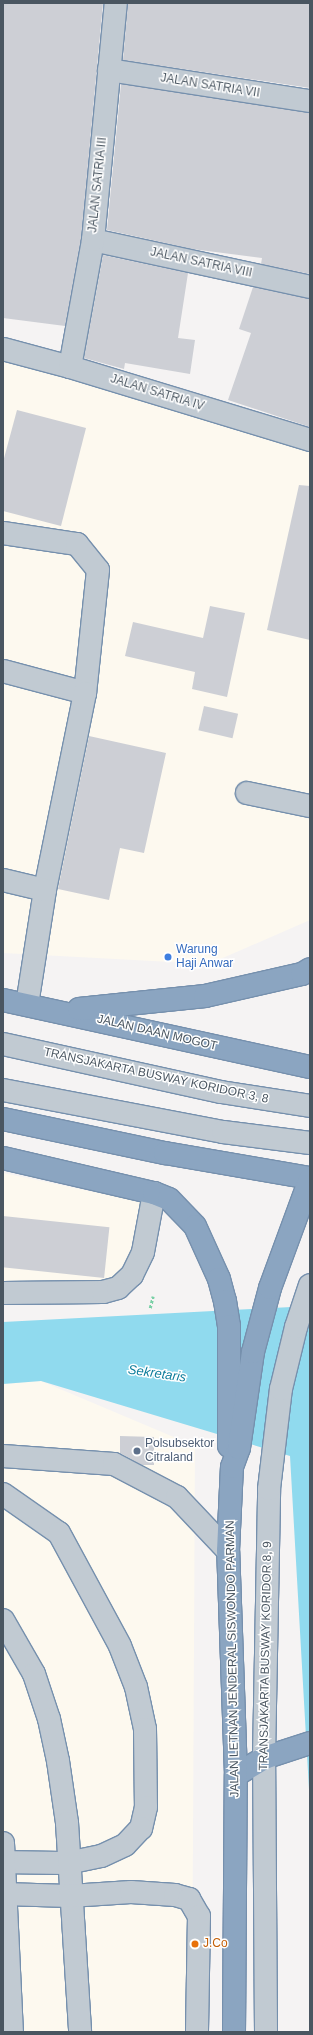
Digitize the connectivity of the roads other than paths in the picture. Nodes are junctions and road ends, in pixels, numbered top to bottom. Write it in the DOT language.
graph roads {
  1 [pos="116,3"];
  2 [pos="109,70"];
  3 [pos="310,101"];
  4 [pos="93,240"];
  5 [pos="310,287"];
  6 [pos="3,349"];
  7 [pos="70,366"];
  8 [pos="310,440"];
  9 [pos="3,533"];
  10 [pos="3,672"];
  11 [pos="85,693"];
  12 [pos="247,793"];
  13 [pos="310,806"];
  14 [pos="3,880"];
  15 [pos="45,890"];
  16 [pos="310,969"];
  17 [pos="3,1000"];
  18 [pos="27,1005"];
  19 [pos="60,1011"];
  20 [pos="3,1044"];
  21 [pos="310,1067"];
  22 [pos="3,1090"];
  23 [pos="310,1106"];
  24 [pos="3,1120"];
  25 [pos="310,1143"];
  26 [pos="3,1158"];
  27 [pos="310,1178"];
  28 [pos="154,1193"];
  29 [pos="310,1286"];
  30 [pos="3,1293"];
  31 [pos="233,1453"];
  32 [pos="3,1456"];
  33 [pos="3,1494"];
  34 [pos="3,1511"];
  35 [pos="24,1511"];
  36 [pos="228,1551"];
  37 [pos="3,1620"];
  38 [pos="303,1745"];
  39 [pos="264,1758"];
  40 [pos="236,1775"];
  41 [pos="4,1856"];
  42 [pos="68,1863"];
  43 [pos="5,1895"];
  44 [pos="70,1896"];
  45 [pos="12,2032"];
  46 [pos="80,2032"];
  47 [pos="196,2032"];
  48 [pos="234,2032"];
  49 [pos="266,2032"];
  1 -- 2 [label="street, JALAN SATRIA III"];
  2 -- 3 [label="street, JALAN SATRIA VII"];
  2 -- 4 [label="street, JALAN SATRIA III"];
  4 -- 5 [label="street, JALAN SATRIA VIII"];
  4 -- 7 [label="street, JALAN SATRIA III"];
  6 -- 7 [label="street, JALAN SATRIA IV"];
  7 -- 8 [label="street, JALAN SATRIA IV"];
  9 -- 11 [label="street"];
  10 -- 11 [label="street"];
  11 -- 15 [label="street"];
  12 -- 13 [label="street"];
  14 -- 15 [label="street"];
  15 -- 18 [label="street"];
  16 -- 19 [label="highway"];
  17 -- 18 [label="highway, JALAN DAAN MOGOT"];
  18 -- 19 [label="highway, JALAN DAAN MOGOT"];
  19 -- 21 [label="highway, JALAN DAAN MOGOT"];
  20 -- 23 [label="street, TRANSJAKARTA BUSWAY KORIDOR 3, 8"];
  22 -- 25 [label="street"];
  24 -- 27 [label="highway"];
  26 -- 28 [label="highway"];
  27 -- 31 [label="highway, JALAN LETNAN JENDERAL SISWONDO PARMAN"];
  28 -- 30 [label="street"];
  28 -- 31 [label="highway"];
  29 -- 39 [label="street, TRANSJAKARTA BUSWAY KORIDOR 8, 9"];
  31 -- 36 [label="highway, JALAN LETNAN JENDERAL SISWONDO PARMAN"];
  32 -- 36 [label="street"];
  33 -- 35 [label="street"];
  34 -- 35 [label="street"];
  35 -- 42 [label="street"];
  36 -- 40 [label="highway, JALAN LETNAN JENDERAL SISWONDO PARMAN"];
  37 -- 42 [label="street"];
  38 -- 39 [label="highway"];
  39 -- 40 [label="highway"];
  39 -- 49 [label="street, TRANSJAKARTA BUSWAY KORIDOR 8, 9"];
  40 -- 48 [label="highway, JALAN LETNAN JENDERAL SISWONDO PARMAN"];
  41 -- 42 [label="street"];
  41 -- 43 [label="street"];
  42 -- 44 [label="street"];
  43 -- 44 [label="street"];
  43 -- 45 [label="street"];
  44 -- 46 [label="street"];
  44 -- 47 [label="street"];
}
